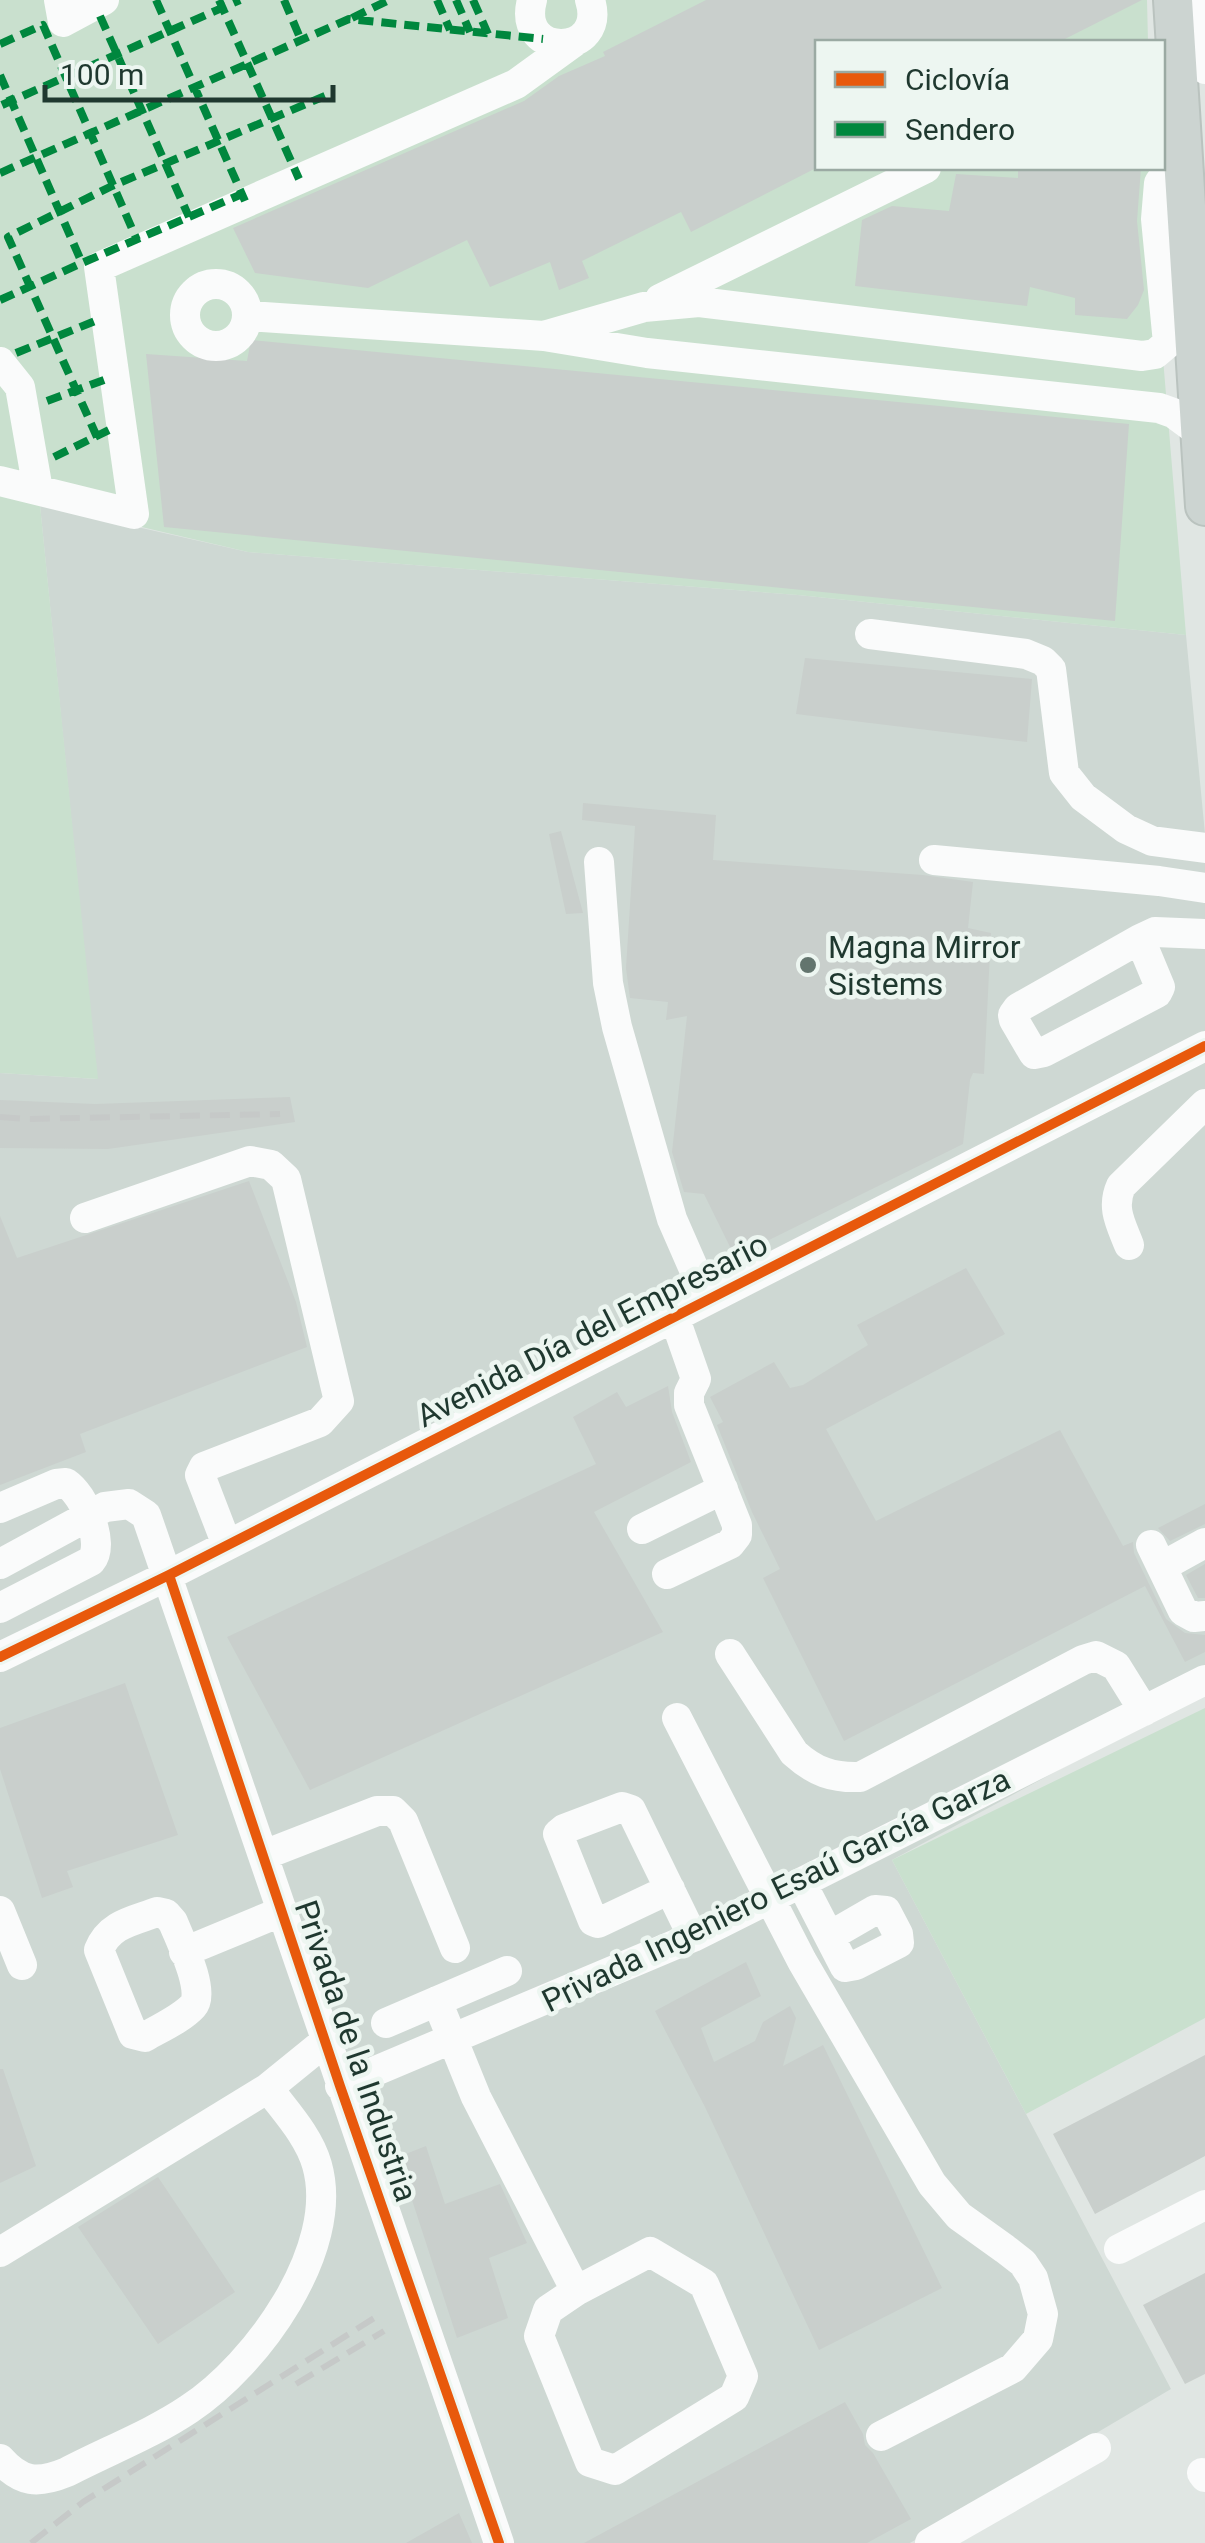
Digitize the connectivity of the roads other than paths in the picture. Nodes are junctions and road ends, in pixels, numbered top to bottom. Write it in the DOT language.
graph roads {
  1 [pos="58,0"];
  2 [pos="104,0"];
  3 [pos="531,0"];
  4 [pos="590,0"];
  5 [pos="1173,0"];
  6 [pos="1187,0"];
  7 [pos="1200,0"];
  8 [pos="574,42"];
  9 [pos="1205,68"];
  10 [pos="1182,150"];
  11 [pos="922,170"];
  12 [pos="1205,277"];
  13 [pos="644,306"];
  14 [pos="248,316"];
  15 [pos="906,327"];
  16 [pos="544,336"];
  17 [pos="1052,345"];
  18 [pos="0,362"];
  19 [pos="894,380"];
  20 [pos="1048,396"];
  21 [pos="1200,433"];
  22 [pos="0,481"];
  23 [pos="38,490"];
  24 [pos="1205,506"];
  25 [pos="870,634"];
  26 [pos="1205,848"];
  27 [pos="934,860"];
  28 [pos="599,862"];
  29 [pos="1205,888"];
  30 [pos="1205,934"];
  31 [pos="1140,940"];
  32 [pos="1205,1046"];
  33 [pos="1205,1104"];
  34 [pos="85,1218"];
  35 [pos="1130,1244"];
  36 [pos="707,1299"];
  37 [pos="674,1316"];
  38 [pos="723,1489"];
  39 [pos="0,1508"];
  40 [pos="88,1516"];
  41 [pos="642,1528"];
  42 [pos="1205,1543"];
  43 [pos="227,1545"];
  44 [pos="0,1564"];
  45 [pos="169,1574"];
  46 [pos="667,1574"];
  47 [pos="0,1608"];
  48 [pos="1205,1616"];
  49 [pos="730,1654"];
  50 [pos="0,1657"];
  51 [pos="1205,1680"];
  52 [pos="1144,1711"];
  53 [pos="676,1718"];
  54 [pos="264,1855"];
  55 [pos="802,1884"];
  56 [pos="670,1889"];
  57 [pos="772,1899"];
  58 [pos="0,1911"];
  59 [pos="283,1911"];
  60 [pos="830,1936"];
  61 [pos="693,1937"];
  62 [pos="455,1948"];
  63 [pos="184,1952"];
  64 [pos="22,1965"];
  65 [pos="507,1971"];
  66 [pos="437,2001"];
  67 [pos="386,2024"];
  68 [pos="327,2040"];
  69 [pos="455,2040"];
  70 [pos="340,2086"];
  71 [pos="268,2088"];
  72 [pos="1205,2204"];
  73 [pos="1119,2249"];
  74 [pos="0,2252"];
  75 [pos="576,2291"];
  76 [pos="881,2436"];
  77 [pos="1096,2448"];
  78 [pos="0,2459"];
  79 [pos="499,2543"];
  80 [pos="930,2543"];
  1 -- 2 [label="street"];
  3 -- 8 [label="street"];
  4 -- 8 [label="street"];
  5 -- 10 [label="main road"];
  6 -- 12 [label="street"];
  7 -- 9 [label="street"];
  8 -- 23 [label="street"];
  10 -- 17 [label="street"];
  10 -- 21 [label="main road"];
  11 -- 13 [label="street"];
  13 -- 15 [label="street"];
  13 -- 16 [label="street"];
  14 -- 16 [label="street"];
  15 -- 17 [label="street"];
  15 -- 19 [label="street"];
  16 -- 19 [label="street"];
  17 -- 20 [label="street"];
  18 -- 23 [label="street"];
  19 -- 20 [label="street"];
  20 -- 21 [label="street"];
  21 -- 24 [label="main road"];
  22 -- 23 [label="street"];
  25 -- 26 [label="street"];
  27 -- 29 [label="street"];
  28 -- 36 [label="street"];
  30 -- 31 [label="street"];
  31 -- 31 [label="street"];
  32 -- 36 [label="street, Avenida Día del Empresario"];
  33 -- 35 [label="street"];
  34 -- 43 [label="street"];
  36 -- 37 [label="street, Avenida Día del Empresario"];
  37 -- 38 [label="street"];
  37 -- 43 [label="street, Avenida Día del Empresario"];
  38 -- 41 [label="street"];
  38 -- 46 [label="street"];
  39 -- 40 [label="street"];
  40 -- 44 [label="street, Privada de la Industria"];
  40 -- 45 [label="street, Privada de la Industria"];
  40 -- 47 [label="street"];
  42 -- 48 [label="street"];
  43 -- 45 [label="street, Avenida Día del Empresario"];
  45 -- 50 [label="street, Avenida Día del Empresario"];
  45 -- 54 [label="street, Privada de la Industria"];
  49 -- 52 [label="street"];
  51 -- 52 [label="street, Privada Ingeniero Esaú García Garza"];
  52 -- 55 [label="street, Privada Ingeniero Esaú García Garza"];
  53 -- 57 [label="street"];
  54 -- 59 [label="street, Privada de la Industria"];
  54 -- 62 [label="street"];
  55 -- 57 [label="street, Privada Ingeniero Esaú García Garza"];
  55 -- 60 [label="street"];
  56 -- 61 [label="street"];
  57 -- 61 [label="street, Privada Ingeniero Esaú García Garza"];
  57 -- 76 [label="street"];
  58 -- 64 [label="street"];
  59 -- 63 [label="street"];
  59 -- 68 [label="street, Privada de la Industria"];
  61 -- 69 [label="street, Privada Ingeniero Esaú García Garza"];
  65 -- 66 [label="street"];
  66 -- 67 [label="street"];
  66 -- 69 [label="street"];
  68 -- 70 [label="street, Privada de la Industria"];
  68 -- 71 [label="street"];
  69 -- 70 [label="street, Privada Ingeniero Esaú García Garza"];
  69 -- 75 [label="street"];
  70 -- 79 [label="street, Privada de la Industria"];
  71 -- 74 [label="street"];
  71 -- 78 [label="street"];
  72 -- 73 [label="street"];
  75 -- 75 [label="street"];
  77 -- 80 [label="street"];
}
